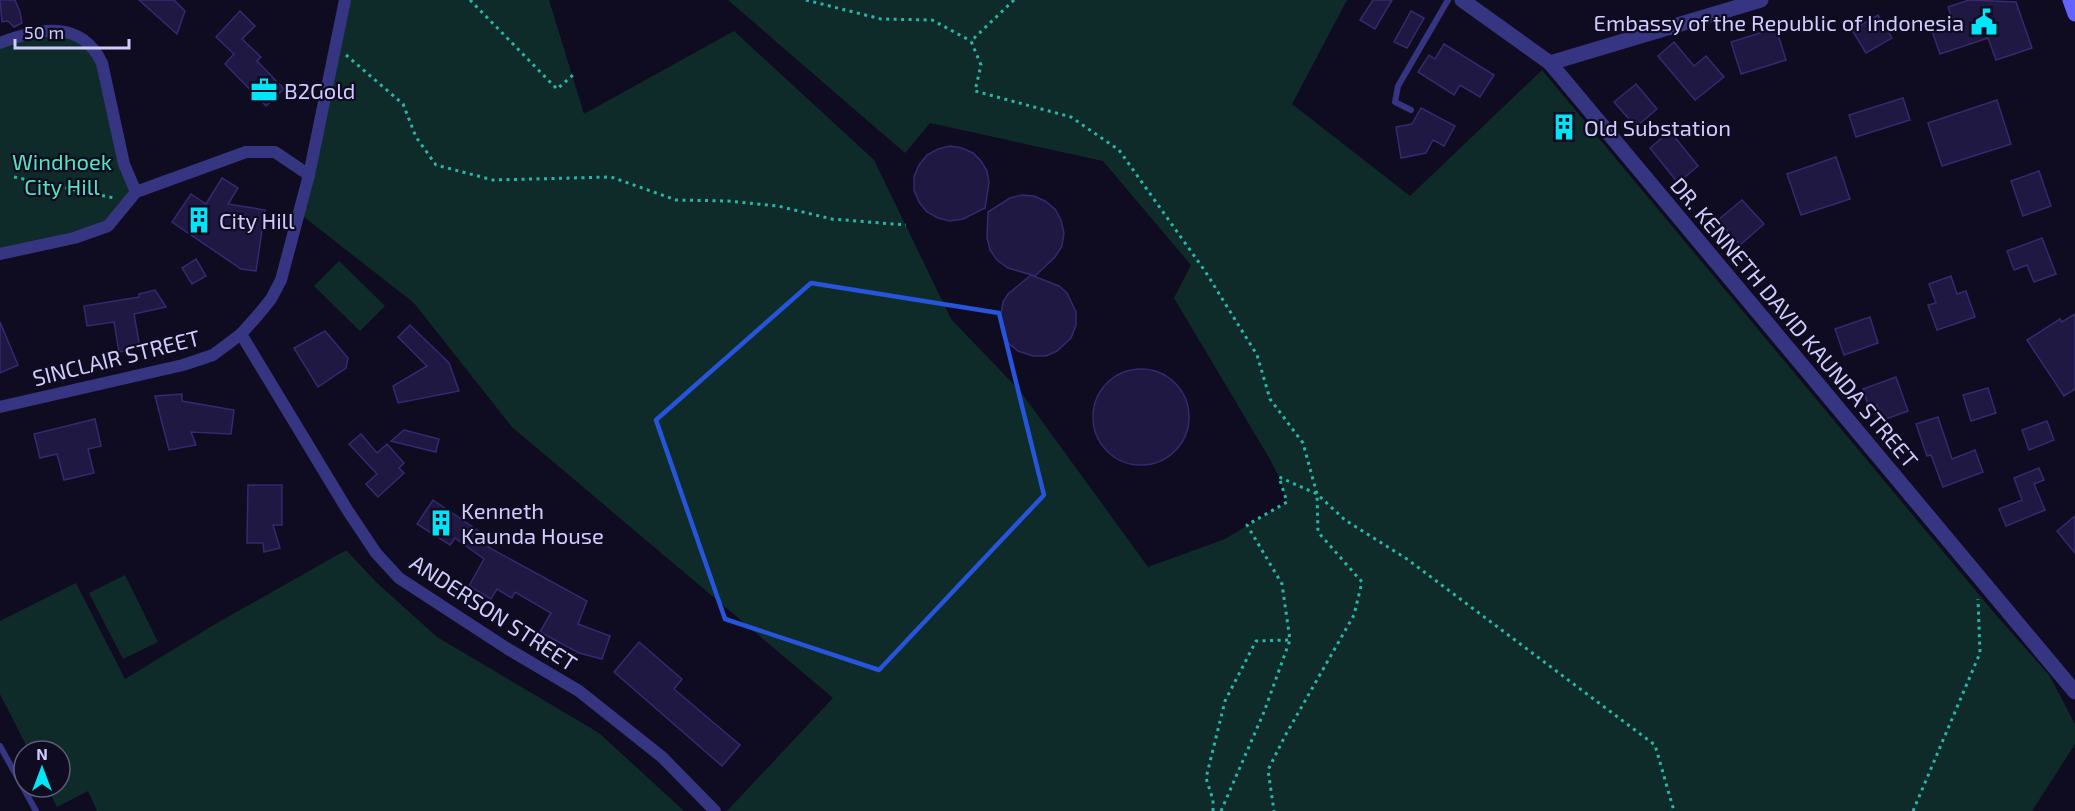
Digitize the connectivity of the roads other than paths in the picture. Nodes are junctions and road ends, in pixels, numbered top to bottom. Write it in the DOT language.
graph roads {
  1 [pos="345,0"];
  2 [pos="1448,0"];
  3 [pos="1462,0"];
  4 [pos="1761,0"];
  5 [pos="2070,0"];
  6 [pos="2075,14"];
  7 [pos="0,43"];
  8 [pos="1550,63"];
  9 [pos="1411,110"];
  10 [pos="309,175"];
  11 [pos="133,197"];
  12 [pos="0,254"];
  13 [pos="241,334"];
  14 [pos="0,407"];
  15 [pos="2075,692"];
  16 [pos="0,746"];
  17 [pos="36,811"];
  18 [pos="715,811"];
  1 -- 10 [label="street, SINCLAIR STREET"];
  2 -- 9 [label="lane"];
  3 -- 8 [label="street, DR. KENNETH DAVID KAUNDA STREET"];
  4 -- 8 [label="street"];
  5 -- 6 [label="main road"];
  7 -- 11 [label="street"];
  8 -- 15 [label="street, DR. KENNETH DAVID KAUNDA STREET"];
  10 -- 11 [label="street"];
  10 -- 13 [label="street, SINCLAIR STREET"];
  11 -- 12 [label="street"];
  13 -- 14 [label="street, SINCLAIR STREET"];
  13 -- 18 [label="street, ANDERSON STREET"];
  16 -- 17 [label="lane"];
}
